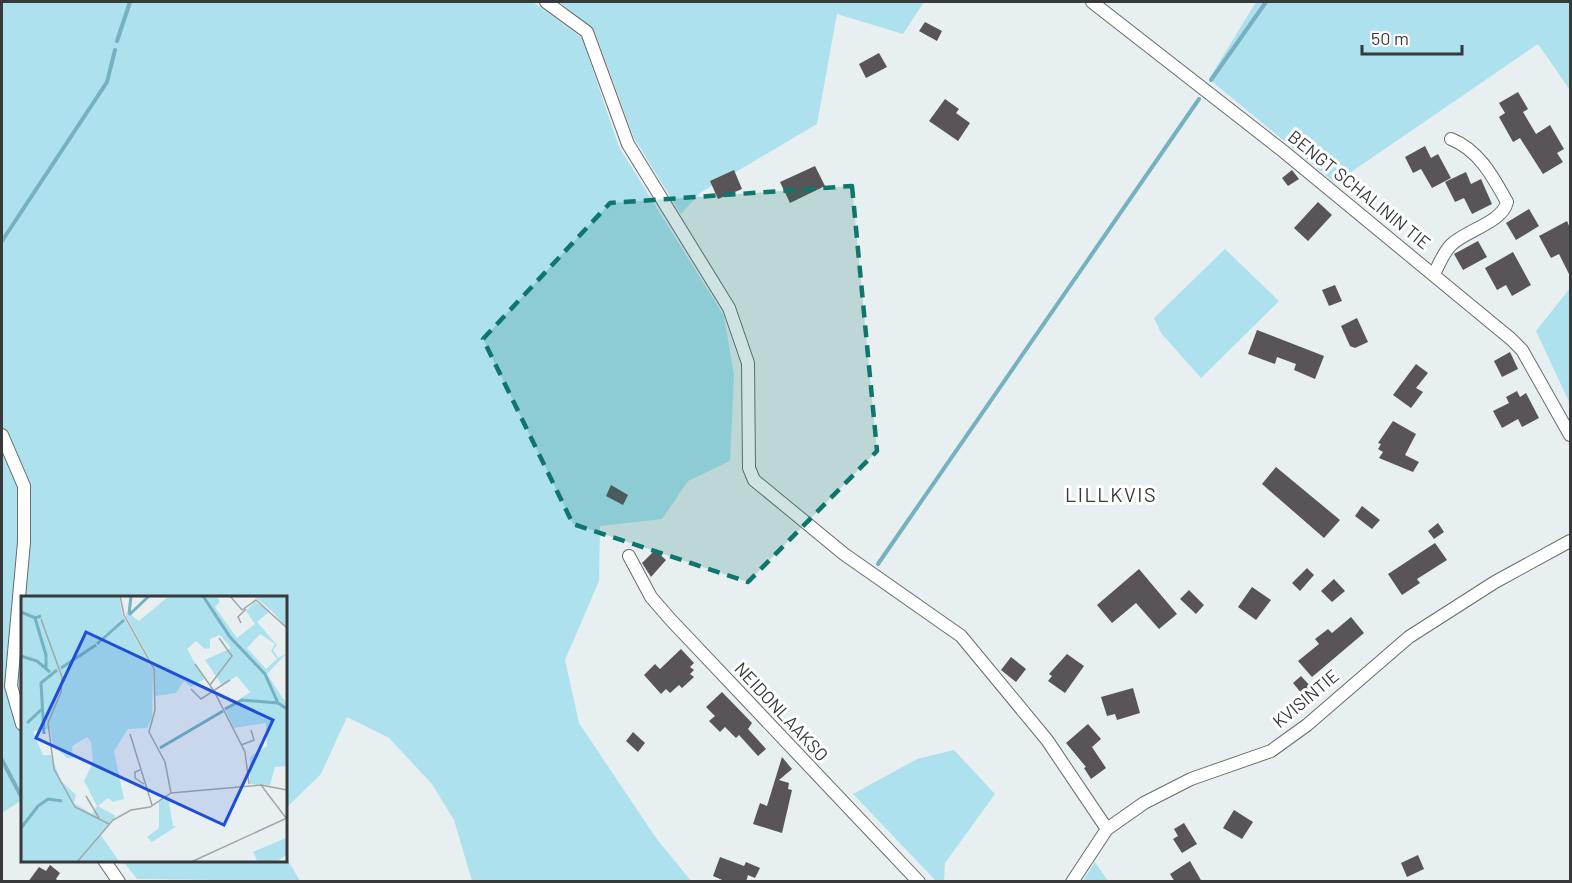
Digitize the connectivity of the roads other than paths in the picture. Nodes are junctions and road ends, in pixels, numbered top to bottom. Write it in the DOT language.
graph roads {
  1 [pos="546,2"];
  2 [pos="1092,2"];
  3 [pos="1451,139"];
  4 [pos="1434,274"];
  5 [pos="2,435"];
  6 [pos="1570,435"];
  7 [pos="1570,541"];
  8 [pos="629,556"];
  9 [pos="21,721"];
  10 [pos="1107,829"];
  11 [pos="106,862"];
  12 [pos="119,882"];
  13 [pos="920,882"];
  14 [pos="1072,882"];
  1 -- 10 [label="street"];
  2 -- 4 [label="street, BENGT SCHALININ TIE"];
  3 -- 4 [label="street"];
  4 -- 6 [label="street, BENGT SCHALININ TIE"];
  5 -- 9 [label="street"];
  7 -- 10 [label="street, KVISINTIE"];
  8 -- 13 [label="street, NEIDONLAAKSO"];
  10 -- 14 [label="street, KVISINTIE"];
  11 -- 12 [label="street"];
}
